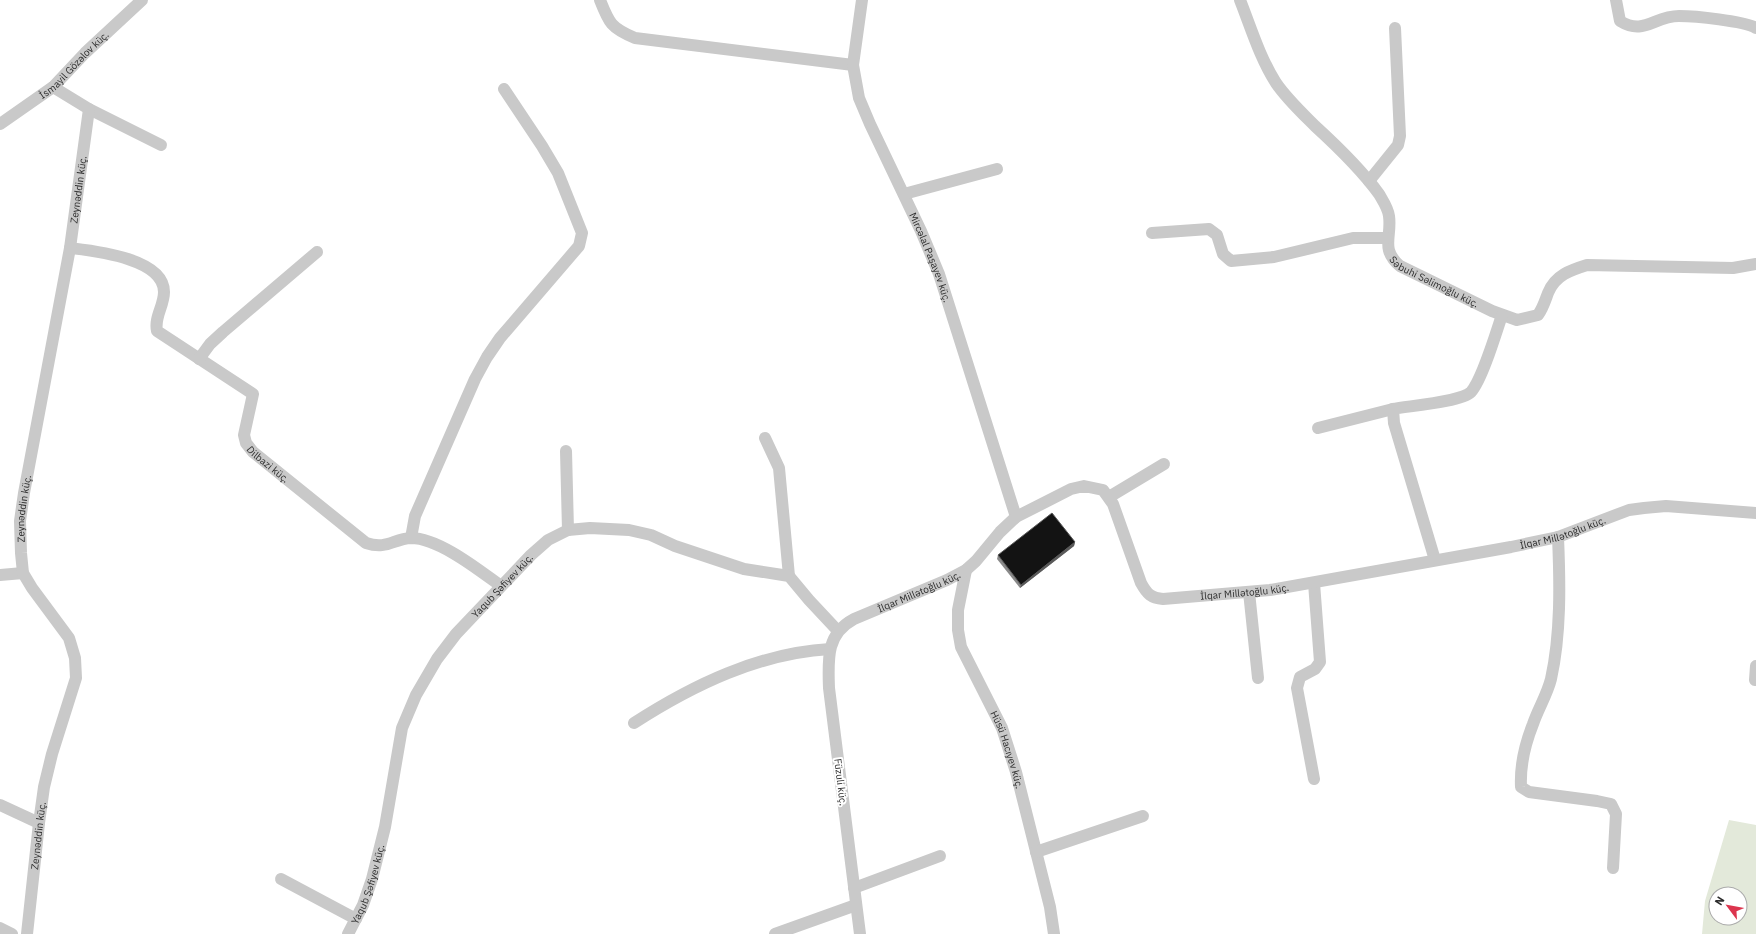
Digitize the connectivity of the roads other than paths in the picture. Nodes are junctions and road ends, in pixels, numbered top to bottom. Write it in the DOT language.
graph roads {
  1 [pos="142,0"];
  2 [pos="600,0"];
  3 [pos="862,0"];
  4 [pos="1240,0"];
  5 [pos="1616,0"];
  6 [pos="1395,28"];
  7 [pos="1756,28"];
  8 [pos="853,65"];
  9 [pos="53,87"];
  10 [pos="504,89"];
  11 [pos="89,109"];
  12 [pos="0,124"];
  13 [pos="161,145"];
  14 [pos="997,168"];
  15 [pos="1369,180"];
  16 [pos="904,194"];
  17 [pos="1152,233"];
  18 [pos="1388,238"];
  19 [pos="70,248"];
  20 [pos="317,252"];
  21 [pos="1756,264"];
  22 [pos="1502,315"];
  23 [pos="199,359"];
  24 [pos="1393,408"];
  25 [pos="1318,428"];
  26 [pos="765,438"];
  27 [pos="566,451"];
  28 [pos="1164,464"];
  29 [pos="1109,497"];
  30 [pos="1756,513"];
  31 [pos="1016,517"];
  32 [pos="568,530"];
  33 [pos="1558,537"];
  34 [pos="411,538"];
  35 [pos="1435,560"];
  36 [pos="966,570"];
  37 [pos="23,573"];
  38 [pos="0,575"];
  39 [pos="789,576"];
  40 [pos="1314,583"];
  41 [pos="501,586"];
  42 [pos="1249,592"];
  43 [pos="838,631"];
  44 [pos="830,649"];
  45 [pos="1756,666"];
  46 [pos="1258,678"];
  47 [pos="1755,680"];
  48 [pos="634,723"];
  49 [pos="1314,779"];
  50 [pos="0,805"];
  51 [pos="1143,816"];
  52 [pos="39,822"];
  53 [pos="1036,852"];
  54 [pos="940,856"];
  55 [pos="1613,868"];
  56 [pos="281,879"];
  57 [pos="854,888"];
  58 [pos="856,905"];
  59 [pos="356,919"];
  60 [pos="0,928"];
  61 [pos="12,934"];
  62 [pos="27,934"];
  63 [pos="348,934"];
  64 [pos="775,934"];
  65 [pos="860,934"];
  66 [pos="1054,934"];
  1 -- 9 [label="street, İsmayil Gözəlov küç."];
  2 -- 8 [label="street"];
  3 -- 8 [label="street, Mircəlal Paşayev küç."];
  4 -- 15 [label="street, Səbuhi Səlimoğlu küç."];
  5 -- 7 [label="street"];
  6 -- 15 [label="street"];
  8 -- 16 [label="street, Mircəlal Paşayev küç."];
  9 -- 11 [label="street"];
  9 -- 12 [label="street, İsmayil Gözəlov küç."];
  10 -- 34 [label="street"];
  11 -- 13 [label="street"];
  11 -- 19 [label="street, Zeynəddin küç."];
  14 -- 16 [label="street"];
  15 -- 18 [label="street, Səbuhi Səlimoğlu küç."];
  16 -- 31 [label="street, Mircəlal Paşayev küç."];
  17 -- 18 [label="street"];
  18 -- 22 [label="street, Səbuhi Səlimoğlu küç."];
  19 -- 23 [label="street, Dilbazi küç."];
  19 -- 37 [label="street, Zeynəddin küç."];
  20 -- 23 [label="street"];
  21 -- 22 [label="street, Səbuhi Səlimoğlu küç."];
  22 -- 24 [label="street"];
  23 -- 34 [label="street, Dilbazi küç."];
  24 -- 25 [label="street"];
  24 -- 35 [label="street"];
  26 -- 39 [label="street"];
  27 -- 32 [label="street"];
  28 -- 29 [label="street"];
  29 -- 31 [label="street, İlqar Millətoğlu küç."];
  29 -- 42 [label="street, İlqar Millətoğlu küç."];
  30 -- 33 [label="street, İlqar Millətoğlu küç."];
  31 -- 36 [label="street, İlqar Millətoğlu küç."];
  32 -- 39 [label="street, Yaqub Şəfiyev küç."];
  32 -- 41 [label="street, Yaqub Şəfiyev küç."];
  33 -- 35 [label="street, İlqar Millətoğlu küç."];
  33 -- 55 [label="street"];
  34 -- 41 [label="street, Dilbazi küç."];
  35 -- 40 [label="street, İlqar Millətoğlu küç."];
  36 -- 43 [label="street, İlqar Millətoğlu küç."];
  36 -- 53 [label="street, Hüsü Hacıyev küç."];
  37 -- 38 [label="street"];
  37 -- 52 [label="street, Zeynəddin küç."];
  39 -- 43 [label="street"];
  40 -- 42 [label="street, İlqar Millətoğlu küç."];
  40 -- 49 [label="street"];
  41 -- 59 [label="street, Yaqub Şəfiyev küç."];
  42 -- 46 [label="street"];
  43 -- 44 [label="street, Füzuli küç."];
  44 -- 48 [label="street"];
  44 -- 57 [label="street, Füzuli küç."];
  45 -- 47 [label="street"];
  50 -- 52 [label="street"];
  51 -- 53 [label="street"];
  52 -- 62 [label="street, Zeynəddin küç."];
  53 -- 66 [label="street, Hüsü Hacıyev küç."];
  54 -- 57 [label="street"];
  56 -- 59 [label="street"];
  57 -- 58 [label="street, Füzuli küç."];
  58 -- 64 [label="street"];
  58 -- 65 [label="street, Füzuli küç."];
  59 -- 63 [label="street, Yaqub Şəfiyev küç."];
  60 -- 61 [label="street"];
}
